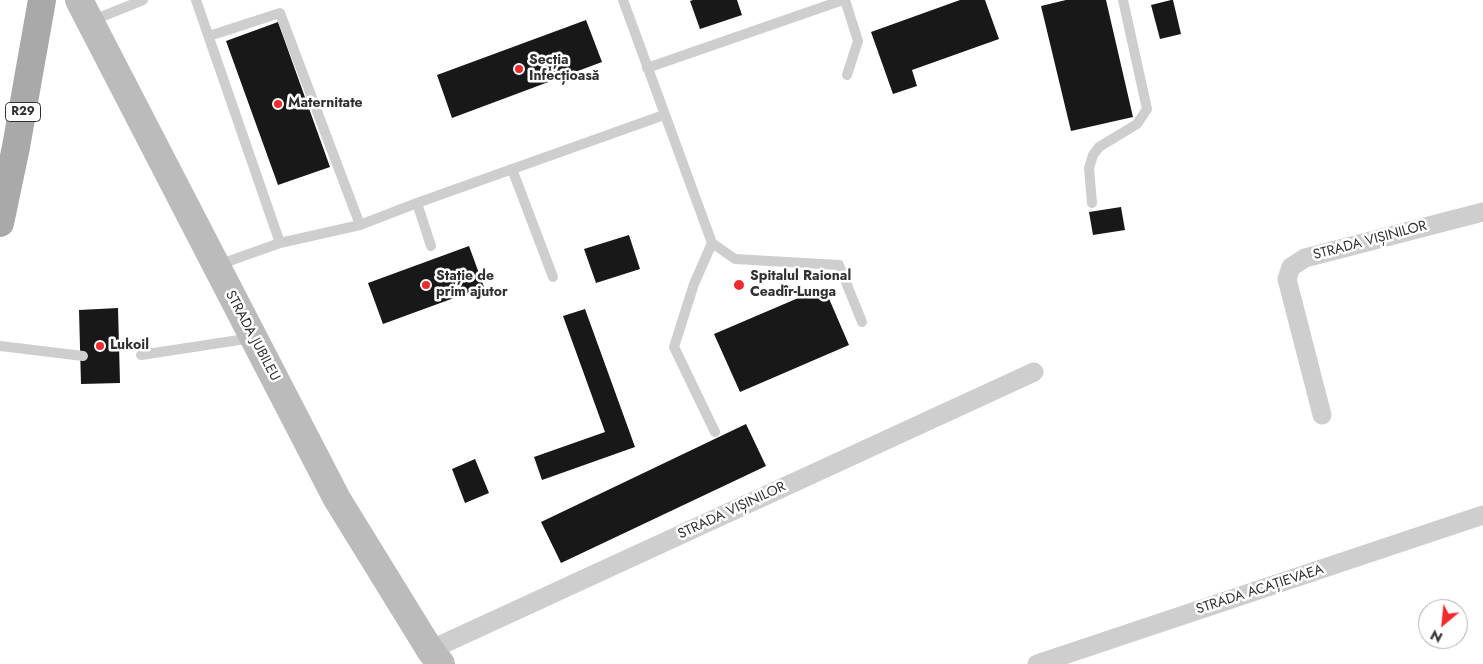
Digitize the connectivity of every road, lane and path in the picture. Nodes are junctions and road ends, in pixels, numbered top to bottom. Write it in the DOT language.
graph roads {
  1 [pos="42,0"];
  2 [pos="143,0"];
  3 [pos="196,0"];
  4 [pos="623,0"];
  5 [pos="844,0"];
  6 [pos="1123,0"];
  7 [pos="85,11"];
  8 [pos="209,36"];
  9 [pos="646,68"];
  10 [pos="847,74"];
  11 [pos="664,114"];
  12 [pos="512,169"];
  13 [pos="417,203"];
  14 [pos="1092,203"];
  15 [pos="1483,212"];
  16 [pos="0,223"];
  17 [pos="360,225"];
  18 [pos="712,243"];
  19 [pos="280,244"];
  20 [pos="431,246"];
  21 [pos="216,266"];
  22 [pos="553,277"];
  23 [pos="862,322"];
  24 [pos="253,338"];
  25 [pos="0,346"];
  26 [pos="141,355"];
  27 [pos="83,356"];
  28 [pos="1034,372"];
  29 [pos="1322,415"];
  30 [pos="715,432"];
  31 [pos="1483,515"];
  32 [pos="436,657"];
  33 [pos="1037,664"];
  1 -- 16 [label="main road, R29"];
  2 -- 7 [label="lane"];
  3 -- 8 [label="lane"];
  4 -- 9 [label="lane"];
  5 -- 9 [label="lane"];
  5 -- 10 [label="lane"];
  6 -- 14 [label="lane"];
  7 -- 21 [label="main road, STRADA JUBILEU"];
  8 -- 17 [label="lane"];
  8 -- 19 [label="lane"];
  9 -- 11 [label="lane"];
  11 -- 12 [label="lane"];
  11 -- 18 [label="lane"];
  12 -- 13 [label="lane"];
  12 -- 22 [label="lane"];
  13 -- 17 [label="lane"];
  13 -- 20 [label="lane"];
  15 -- 29 [label="street, STRADA VIȘINILOR"];
  17 -- 19 [label="lane"];
  18 -- 23 [label="lane"];
  18 -- 30 [label="lane"];
  19 -- 21 [label="lane"];
  21 -- 24 [label="main road, STRADA JUBILEU"];
  24 -- 26 [label="lane"];
  24 -- 32 [label="main road, STRADA JUBILEU"];
  25 -- 27 [label="lane"];
  28 -- 32 [label="street, STRADA VIȘINILOR"];
  31 -- 33 [label="street, STRADA ACAȚIEVAEA"];
}
